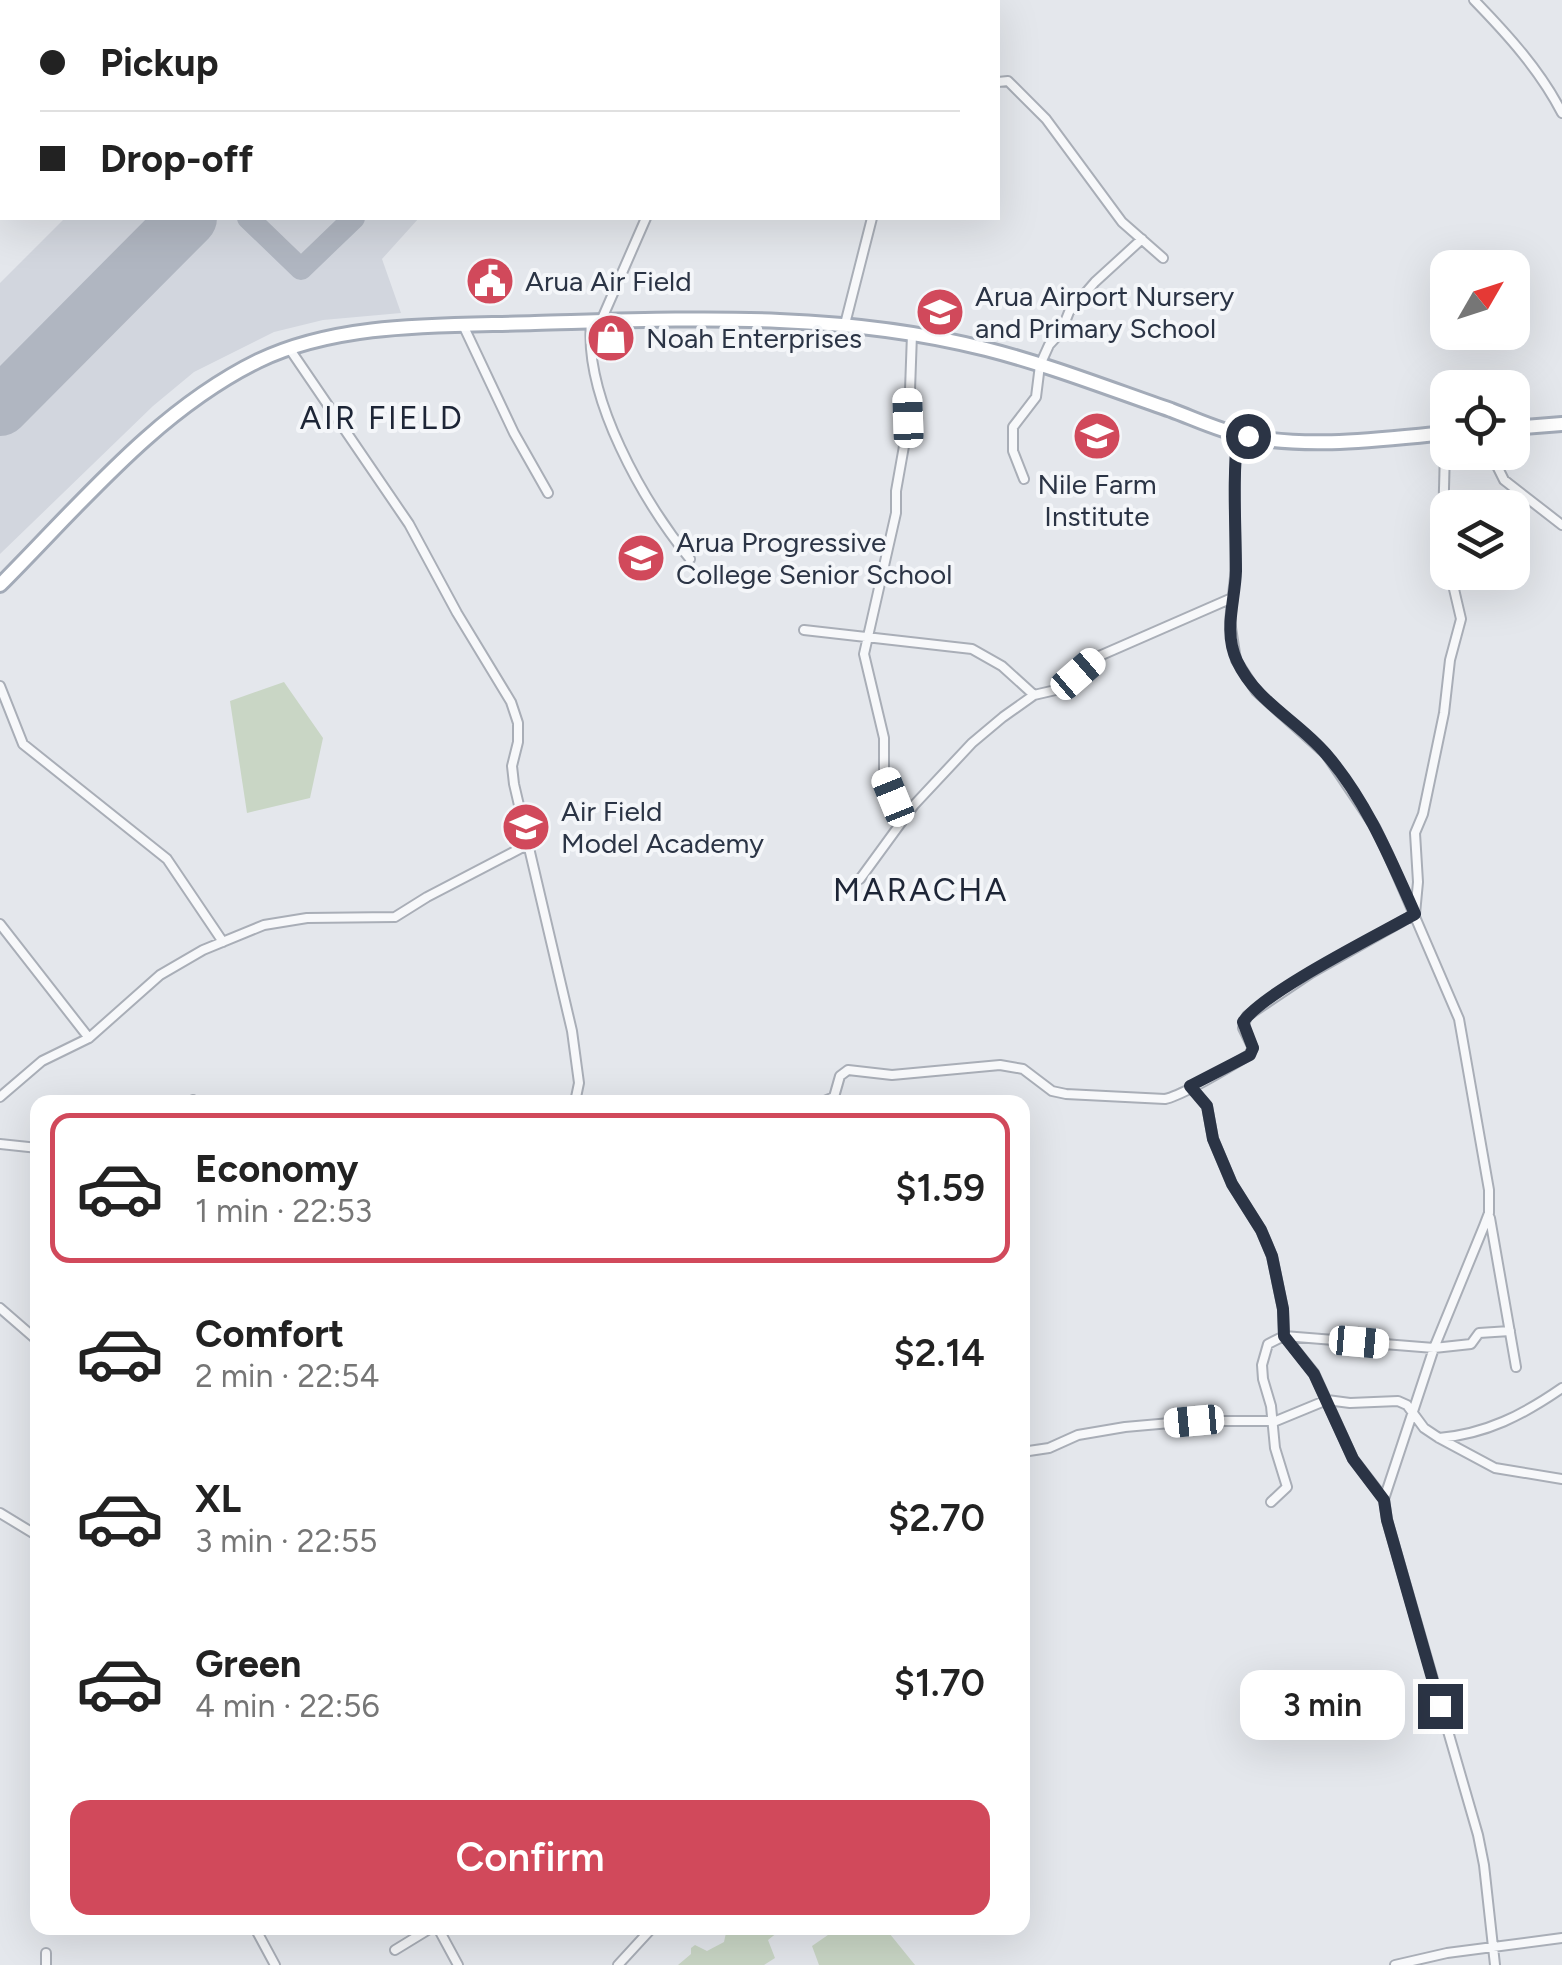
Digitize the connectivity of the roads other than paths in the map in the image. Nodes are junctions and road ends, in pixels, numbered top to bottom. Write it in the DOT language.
graph roads {
  1 [pos="1474,0"];
  2 [pos="1000,82"];
  3 [pos="1562,113"];
  4 [pos="645,220"];
  5 [pos="871,220"];
  6 [pos="1142,239"];
  7 [pos="1163,258"];
  8 [pos="596,321"];
  9 [pos="845,324"];
  10 [pos="463,325"];
  11 [pos="912,334"];
  12 [pos="289,348"];
  13 [pos="1040,365"];
  14 [pos="1562,424"];
  15 [pos="1530,427"];
  16 [pos="1238,434"];
  17 [pos="1430,434"];
  18 [pos="1498,470"];
  19 [pos="1024,479"];
  20 [pos="548,493"];
  21 [pos="1562,525"];
  22 [pos="690,559"];
  23 [pos="0,585"];
  24 [pos="1454,590"];
  25 [pos="1232,598"];
  26 [pos="804,630"];
  27 [pos="867,635"];
  28 [pos="0,686"];
  29 [pos="1034,695"];
  30 [pos="902,820"];
  31 [pos="527,845"];
  32 [pos="860,879"];
  33 [pos="1415,914"];
  34 [pos="0,924"];
  35 [pos="223,942"];
  36 [pos="89,1038"];
  37 [pos="1190,1086"];
  38 [pos="576,1095"];
  39 [pos="835,1095"];
  40 [pos="0,1097"];
  41 [pos="0,1144"];
  42 [pos="30,1147"];
  43 [pos="1489,1213"];
  44 [pos="0,1308"];
  45 [pos="1510,1331"];
  46 [pos="30,1335"];
  47 [pos="1284,1336"];
  48 [pos="1434,1348"];
  49 [pos="1516,1367"];
  50 [pos="1562,1388"];
  51 [pos="1327,1400"];
  52 [pos="1412,1414"];
  53 [pos="1272,1421"];
  54 [pos="1439,1438"];
  55 [pos="1030,1451"];
  56 [pos="1559,1479"];
  57 [pos="1562,1488"];
  58 [pos="1384,1500"];
  59 [pos="1271,1502"];
  60 [pos="0,1513"];
  61 [pos="30,1531"];
  62 [pos="259,1935"];
  63 [pos="422,1935"];
  64 [pos="439,1935"];
  65 [pos="646,1935"];
  66 [pos="1562,1938"];
  67 [pos="1494,1947"];
  68 [pos="395,1950"];
  69 [pos="46,1953"];
  70 [pos="273,1962"];
  71 [pos="46,1965"];
  72 [pos="262,1965"];
  73 [pos="458,1965"];
  74 [pos="618,1965"];
  75 [pos="1395,1965"];
  76 [pos="1495,1965"];
  1 -- 3 [label="street"];
  2 -- 6 [label="street"];
  4 -- 8 [label="street"];
  5 -- 9 [label="street"];
  6 -- 7 [label="street"];
  6 -- 13 [label="street"];
  8 -- 9 [label="main road"];
  8 -- 10 [label="main road"];
  8 -- 22 [label="street"];
  9 -- 11 [label="main road"];
  10 -- 12 [label="main road"];
  10 -- 20 [label="street"];
  11 -- 13 [label="main road"];
  11 -- 27 [label="street"];
  12 -- 23 [label="main road"];
  12 -- 31 [label="street"];
  13 -- 16 [label="main road"];
  13 -- 19 [label="street"];
  14 -- 15 [label="main road"];
  16 -- 17 [label="main road"];
  16 -- 25 [label="street"];
  18 -- 21 [label="street"];
  24 -- 33 [label="street"];
  25 -- 29 [label="street"];
  25 -- 33 [label="street"];
  26 -- 27 [label="street"];
  27 -- 29 [label="street"];
  27 -- 30 [label="street"];
  28 -- 35 [label="street"];
  29 -- 30 [label="street"];
  30 -- 32 [label="street"];
  31 -- 35 [label="street"];
  31 -- 38 [label="street"];
  33 -- 37 [label="street"];
  33 -- 43 [label="street"];
  34 -- 36 [label="street"];
  35 -- 36 [label="street"];
  36 -- 40 [label="street"];
  37 -- 39 [label="street"];
  37 -- 47 [label="street"];
  41 -- 42 [label="street"];
  43 -- 45 [label="street"];
  43 -- 48 [label="street"];
  44 -- 46 [label="street"];
  45 -- 48 [label="street"];
  45 -- 49 [label="street"];
  47 -- 48 [label="street"];
  47 -- 51 [label="street"];
  47 -- 53 [label="street"];
  48 -- 52 [label="street"];
  50 -- 54 [label="street"];
  51 -- 52 [label="street"];
  51 -- 53 [label="street"];
  51 -- 58 [label="street"];
  52 -- 54 [label="street"];
  52 -- 58 [label="street"];
  53 -- 55 [label="street"];
  53 -- 59 [label="street"];
  54 -- 56 [label="street"];
  56 -- 57 [label="street"];
  58 -- 67 [label="street"];
  60 -- 61 [label="street"];
  62 -- 70 [label="street"];
  63 -- 68 [label="street"];
  64 -- 73 [label="street"];
  65 -- 74 [label="street"];
  66 -- 67 [label="street"];
  67 -- 75 [label="street"];
  67 -- 76 [label="street"];
  69 -- 71 [label="street"];
  70 -- 72 [label="street"];
}
